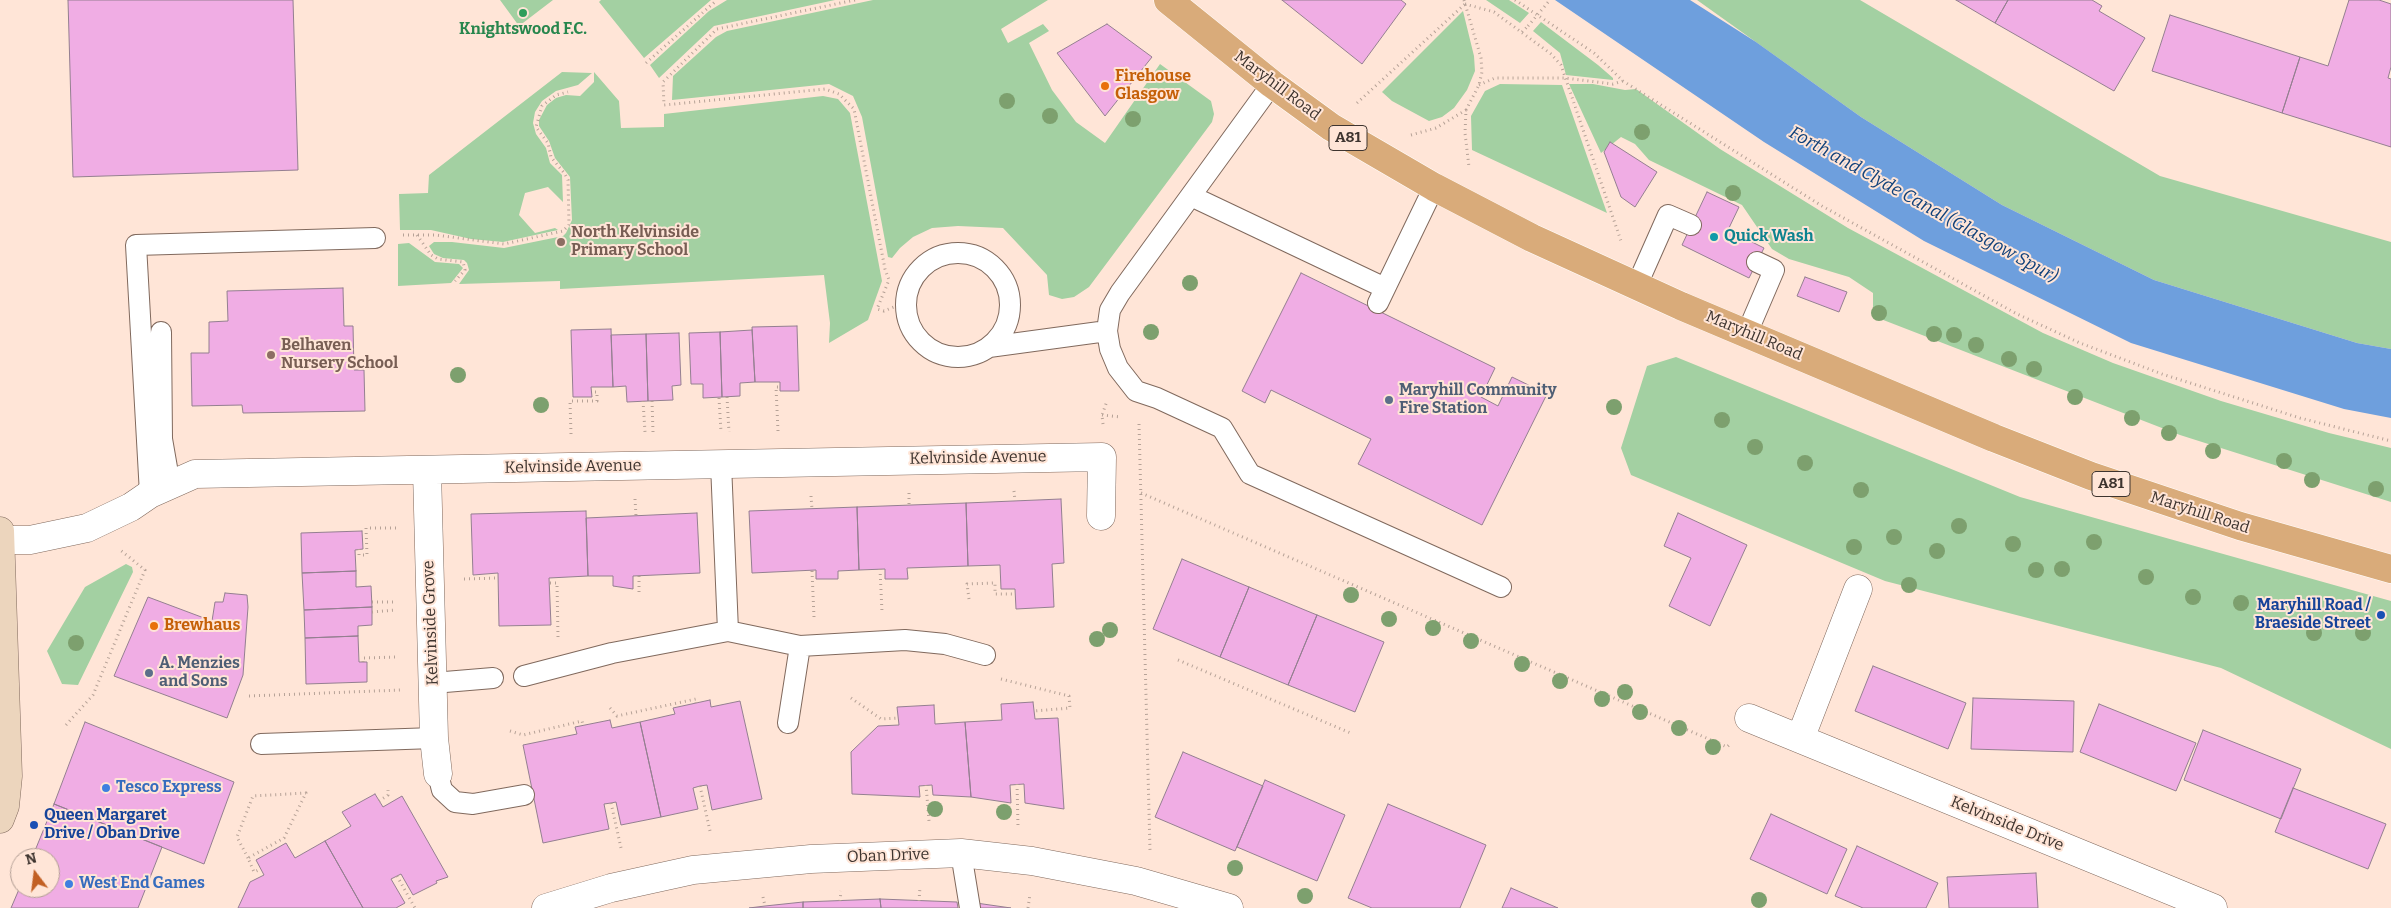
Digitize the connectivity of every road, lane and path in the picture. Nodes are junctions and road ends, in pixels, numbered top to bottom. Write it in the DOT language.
graph roads {
  1 [pos="717,0"];
  2 [pos="855,0"];
  3 [pos="1168,0"];
  4 [pos="1515,0"];
  5 [pos="1550,0"];
  6 [pos="1465,2"];
  7 [pos="1522,32"];
  8 [pos="646,63"];
  9 [pos="1565,78"];
  10 [pos="1623,81"];
  11 [pos="1272,84"];
  12 [pos="1479,85"];
  13 [pos="568,92"];
  14 [pos="1466,110"];
  15 [pos="1332,128"];
  16 [pos="1362,147"];
  17 [pos="1434,187"];
  18 [pos="1191,196"];
  19 [pos="1474,209"];
  20 [pos="1691,225"];
  21 [pos="398,235"];
  22 [pos="416,235"];
  23 [pos="375,238"];
  24 [pos="1757,262"];
  25 [pos="455,281"];
  26 [pos="1637,285"];
  27 [pos="906,302"];
  28 [pos="1107,331"];
  29 [pos="161,332"];
  30 [pos="1747,333"];
  31 [pos="989,347"];
  32 [pos="1118,368"];
  33 [pos="780,387"];
  34 [pos="1136,391"];
  35 [pos="592,392"];
  36 [pos="727,397"];
  37 [pos="719,398"];
  38 [pos="644,401"];
  39 [pos="652,401"];
  40 [pos="645,434"];
  41 [pos="654,434"];
  42 [pos="570,436"];
  43 [pos="778,439"];
  44 [pos="2391,441"];
  45 [pos="724,448"];
  46 [pos="1102,457"];
  47 [pos="427,471"];
  48 [pos="160,490"];
  49 [pos="1141,493"];
  50 [pos="1101,516"];
  51 [pos="405,528"];
  52 [pos="0,531"];
  53 [pos="0,540"];
  54 [pos="116,547"];
  55 [pos="359,549"];
  56 [pos="880,569"];
  57 [pos="2391,569"];
  58 [pos="812,571"];
  59 [pos="639,576"];
  60 [pos="498,578"];
  61 [pos="457,580"];
  62 [pos="550,583"];
  63 [pos="1501,587"];
  64 [pos="1858,589"];
  65 [pos="1015,594"];
  66 [pos="639,596"];
  67 [pos="968,599"];
  68 [pos="372,602"];
  69 [pos="398,602"];
  70 [pos="398,610"];
  71 [pos="372,612"];
  72 [pos="882,618"];
  73 [pos="815,622"];
  74 [pos="728,631"];
  75 [pos="559,645"];
  76 [pos="800,646"];
  77 [pos="985,655"];
  78 [pos="400,657"];
  79 [pos="1178,660"];
  80 [pos="363,662"];
  81 [pos="524,676"];
  82 [pos="493,678"];
  83 [pos="996,678"];
  84 [pos="421,686"];
  85 [pos="249,696"];
  86 [pos="851,698"];
  87 [pos="696,703"];
  88 [pos="610,708"];
  89 [pos="1034,711"];
  90 [pos="898,718"];
  91 [pos="1749,718"];
  92 [pos="788,723"];
  93 [pos="66,725"];
  94 [pos="583,725"];
  95 [pos="510,731"];
  96 [pos="1353,734"];
  97 [pos="434,738"];
  98 [pos="1800,739"];
  99 [pos="261,744"];
  100 [pos="438,774"];
  101 [pos="1017,784"];
  102 [pos="926,785"];
  103 [pos="700,786"];
  104 [pos="388,790"];
  105 [pos="524,795"];
  106 [pos="378,801"];
  107 [pos="611,802"];
  108 [pos="0,819"];
  109 [pos="929,822"];
  110 [pos="1018,829"];
  111 [pos="710,831"];
  112 [pos="621,848"];
  113 [pos="961,854"];
  114 [pos="248,858"];
  115 [pos="261,869"];
  116 [pos="397,876"];
  117 [pos="1136,881"];
  118 [pos="1031,888"];
  119 [pos="415,908"];
  120 [pos="546,908"];
  121 [pos="970,908"];
  122 [pos="1028,908"];
  123 [pos="1229,908"];
  124 [pos="2213,908"];
  1 -- 8 [label="path"];
  2 -- 27 [label="path"];
  3 -- 11 [label="main road, Maryhill Road / A81"];
  4 -- 10 [label="path"];
  5 -- 7 [label="path, bridge"];
  6 -- 7 [label="path"];
  6 -- 12 [label="path"];
  6 -- 15 [label="path"];
  7 -- 9 [label="path"];
  9 -- 10 [label="path"];
  9 -- 12 [label="path"];
  9 -- 26 [label="path"];
  10 -- 44 [label="path"];
  11 -- 15 [label="main road, Maryhill Road / A81"];
  11 -- 18 [label="lane"];
  12 -- 14 [label="path"];
  13 -- 22 [label="path"];
  14 -- 16 [label="path"];
  14 -- 19 [label="path"];
  15 -- 16 [label="main road, Maryhill Road / A81"];
  16 -- 17 [label="main road, Maryhill Road / A81"];
  17 -- 18 [label="lane"];
  17 -- 19 [label="main road, Maryhill Road / A81"];
  18 -- 28 [label="lane"];
  19 -- 26 [label="main road, Maryhill Road / A81"];
  20 -- 26 [label="lane"];
  21 -- 22 [label="path"];
  22 -- 25 [label="path"];
  23 -- 48 [label="lane"];
  24 -- 30 [label="lane"];
  26 -- 30 [label="main road, Maryhill Road / A81"];
  27 -- 31 [label="lane"];
  27 -- 31 [label="lane"];
  28 -- 31 [label="lane"];
  28 -- 32 [label="lane"];
  29 -- 48 [label="lane"];
  30 -- 57 [label="main road, Maryhill Road / A81"];
  32 -- 34 [label="lane"];
  32 -- 46 [label="path"];
  33 -- 43 [label="path"];
  34 -- 49 [label="path"];
  34 -- 63 [label="lane"];
  35 -- 42 [label="path"];
  36 -- 45 [label="path"];
  37 -- 45 [label="path"];
  38 -- 40 [label="path"];
  39 -- 41 [label="path"];
  45 -- 46 [label="street, Kelvinside Avenue"];
  45 -- 47 [label="street, Kelvinside Avenue"];
  45 -- 74 [label="lane"];
  46 -- 50 [label="street"];
  47 -- 48 [label="street, Kelvinside Avenue"];
  47 -- 84 [label="street, Kelvinside Grove"];
  48 -- 53 [label="street, Kelvinside Avenue"];
  49 -- 91 [label="path"];
  49 -- 117 [label="path"];
  51 -- 55 [label="path"];
  52 -- 53 [label="main road"];
  53 -- 108 [label="main road"];
  54 -- 93 [label="path"];
  56 -- 72 [label="path"];
  58 -- 73 [label="path"];
  59 -- 66 [label="path"];
  60 -- 61 [label="path"];
  62 -- 75 [label="path"];
  64 -- 98 [label="street"];
  65 -- 67 [label="path"];
  68 -- 69 [label="path"];
  70 -- 71 [label="path"];
  74 -- 76 [label="lane"];
  74 -- 81 [label="lane"];
  76 -- 77 [label="lane"];
  76 -- 92 [label="lane"];
  78 -- 80 [label="path"];
  79 -- 96 [label="path"];
  82 -- 84 [label="lane"];
  83 -- 89 [label="path"];
  84 -- 85 [label="path"];
  84 -- 97 [label="street, Kelvinside Grove"];
  86 -- 90 [label="path"];
  87 -- 88 [label="path"];
  91 -- 98 [label="street, Kelvinside Drive"];
  94 -- 95 [label="path"];
  97 -- 99 [label="lane"];
  97 -- 100 [label="street, Kelvinside Grove"];
  98 -- 124 [label="street, Kelvinside Drive"];
  100 -- 105 [label="lane"];
  101 -- 110 [label="path"];
  102 -- 109 [label="path"];
  103 -- 111 [label="path"];
  104 -- 106 [label="path"];
  107 -- 112 [label="path"];
  113 -- 117 [label="street, Oban Drive"];
  113 -- 120 [label="street, Oban Drive"];
  113 -- 121 [label="lane"];
  114 -- 114 [label="path"];
  114 -- 115 [label="path"];
  116 -- 119 [label="path"];
  117 -- 123 [label="street, Oban Drive"];
  118 -- 122 [label="path"];
}
